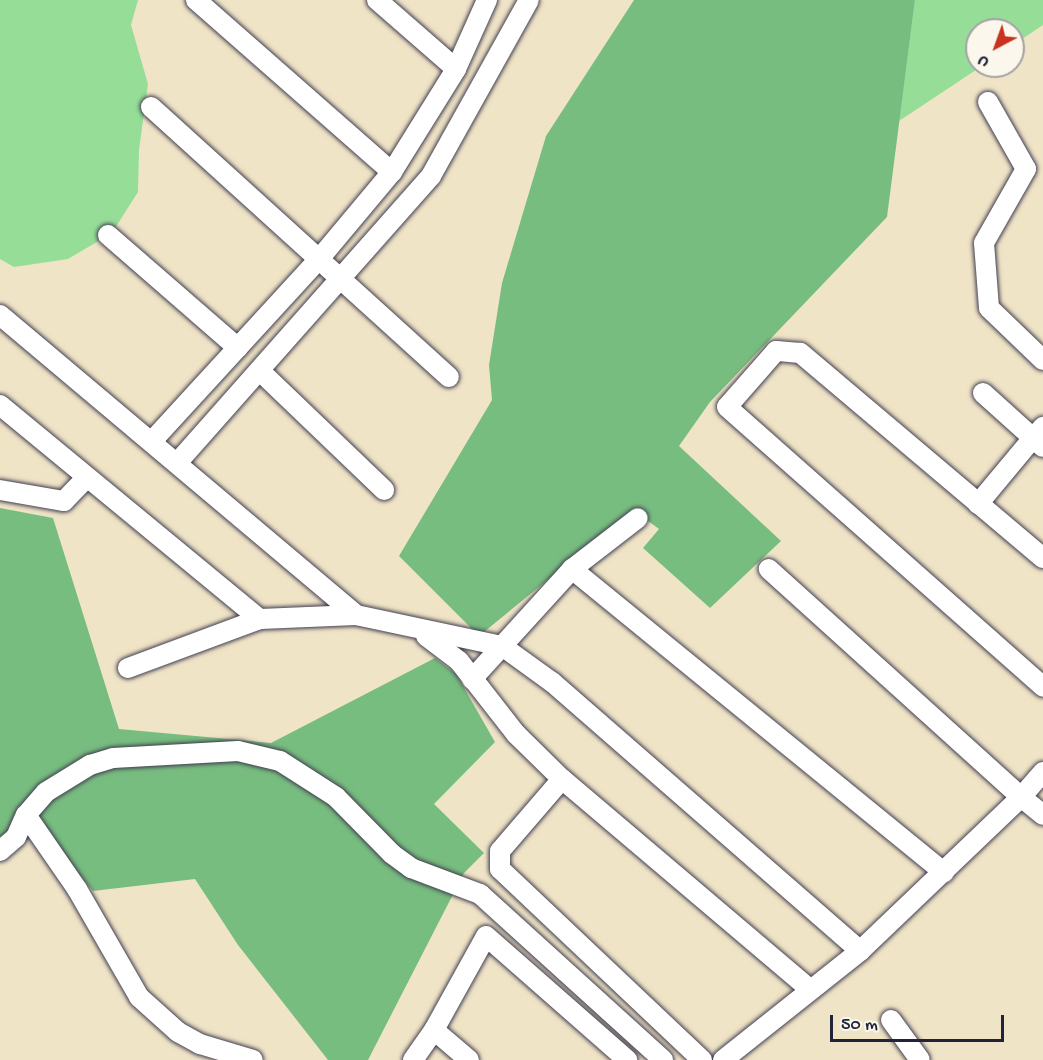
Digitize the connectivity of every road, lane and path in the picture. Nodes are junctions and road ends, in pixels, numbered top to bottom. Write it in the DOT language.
graph roads {
  1 [pos="196,0"];
  2 [pos="377,0"];
  3 [pos="487,0"];
  4 [pos="529,0"];
  5 [pos="456,69"];
  6 [pos="988,102"];
  7 [pos="151,107"];
  8 [pos="392,172"];
  9 [pos="108,235"];
  10 [pos="320,258"];
  11 [pos="342,280"];
  12 [pos="0,315"];
  13 [pos="238,348"];
  14 [pos="1043,360"];
  15 [pos="260,371"];
  16 [pos="449,377"];
  17 [pos="983,393"];
  18 [pos="0,405"];
  19 [pos="1040,437"];
  20 [pos="153,440"];
  21 [pos="178,462"];
  22 [pos="87,477"];
  23 [pos="0,490"];
  24 [pos="384,490"];
  25 [pos="978,504"];
  26 [pos="638,518"];
  27 [pos="1043,558"];
  28 [pos="572,569"];
  29 [pos="770,570"];
  30 [pos="356,615"];
  31 [pos="260,619"];
  32 [pos="417,630"];
  33 [pos="502,646"];
  34 [pos="128,668"];
  35 [pos="472,679"];
  36 [pos="1043,687"];
  37 [pos="1043,771"];
  38 [pos="562,778"];
  39 [pos="1021,797"];
  40 [pos="26,815"];
  41 [pos="1043,815"];
  42 [pos="0,851"];
  43 [pos="944,873"];
  44 [pos="860,951"];
  45 [pos="811,990"];
  46 [pos="891,1020"];
  47 [pos="434,1030"];
  48 [pos="253,1060"];
  49 [pos="413,1060"];
  50 [pos="469,1060"];
  51 [pos="627,1060"];
  52 [pos="663,1060"];
  53 [pos="702,1060"];
  54 [pos="723,1060"];
  55 [pos="920,1060"];
  1 -- 8 [label="street"];
  2 -- 5 [label="street"];
  3 -- 5 [label="street"];
  4 -- 11 [label="street"];
  5 -- 8 [label="street"];
  6 -- 14 [label="street"];
  7 -- 10 [label="street"];
  8 -- 10 [label="street"];
  9 -- 13 [label="street"];
  10 -- 11 [label="street"];
  10 -- 13 [label="street"];
  11 -- 15 [label="street"];
  11 -- 16 [label="street"];
  12 -- 20 [label="street"];
  13 -- 20 [label="street"];
  15 -- 21 [label="street"];
  15 -- 24 [label="street"];
  17 -- 19 [label="street"];
  18 -- 22 [label="street"];
  19 -- 25 [label="street"];
  20 -- 21 [label="street"];
  21 -- 30 [label="street"];
  22 -- 23 [label="street"];
  22 -- 31 [label="street"];
  25 -- 27 [label="street"];
  25 -- 36 [label="street"];
  26 -- 28 [label="street"];
  28 -- 33 [label="street"];
  28 -- 43 [label="street"];
  29 -- 39 [label="street"];
  30 -- 31 [label="street"];
  30 -- 32 [label="street"];
  31 -- 34 [label="street"];
  32 -- 33 [label="street"];
  32 -- 35 [label="street"];
  33 -- 35 [label="street"];
  33 -- 44 [label="street"];
  35 -- 38 [label="street"];
  37 -- 39 [label="street"];
  38 -- 45 [label="street"];
  38 -- 53 [label="street"];
  39 -- 41 [label="street"];
  39 -- 43 [label="street"];
  40 -- 42 [label="street"];
  40 -- 48 [label="street"];
  40 -- 52 [label="street"];
  43 -- 44 [label="street"];
  44 -- 45 [label="street"];
  45 -- 54 [label="street"];
  46 -- 55 [label="street"];
  47 -- 49 [label="street"];
  47 -- 50 [label="street"];
  47 -- 51 [label="street"];
}
